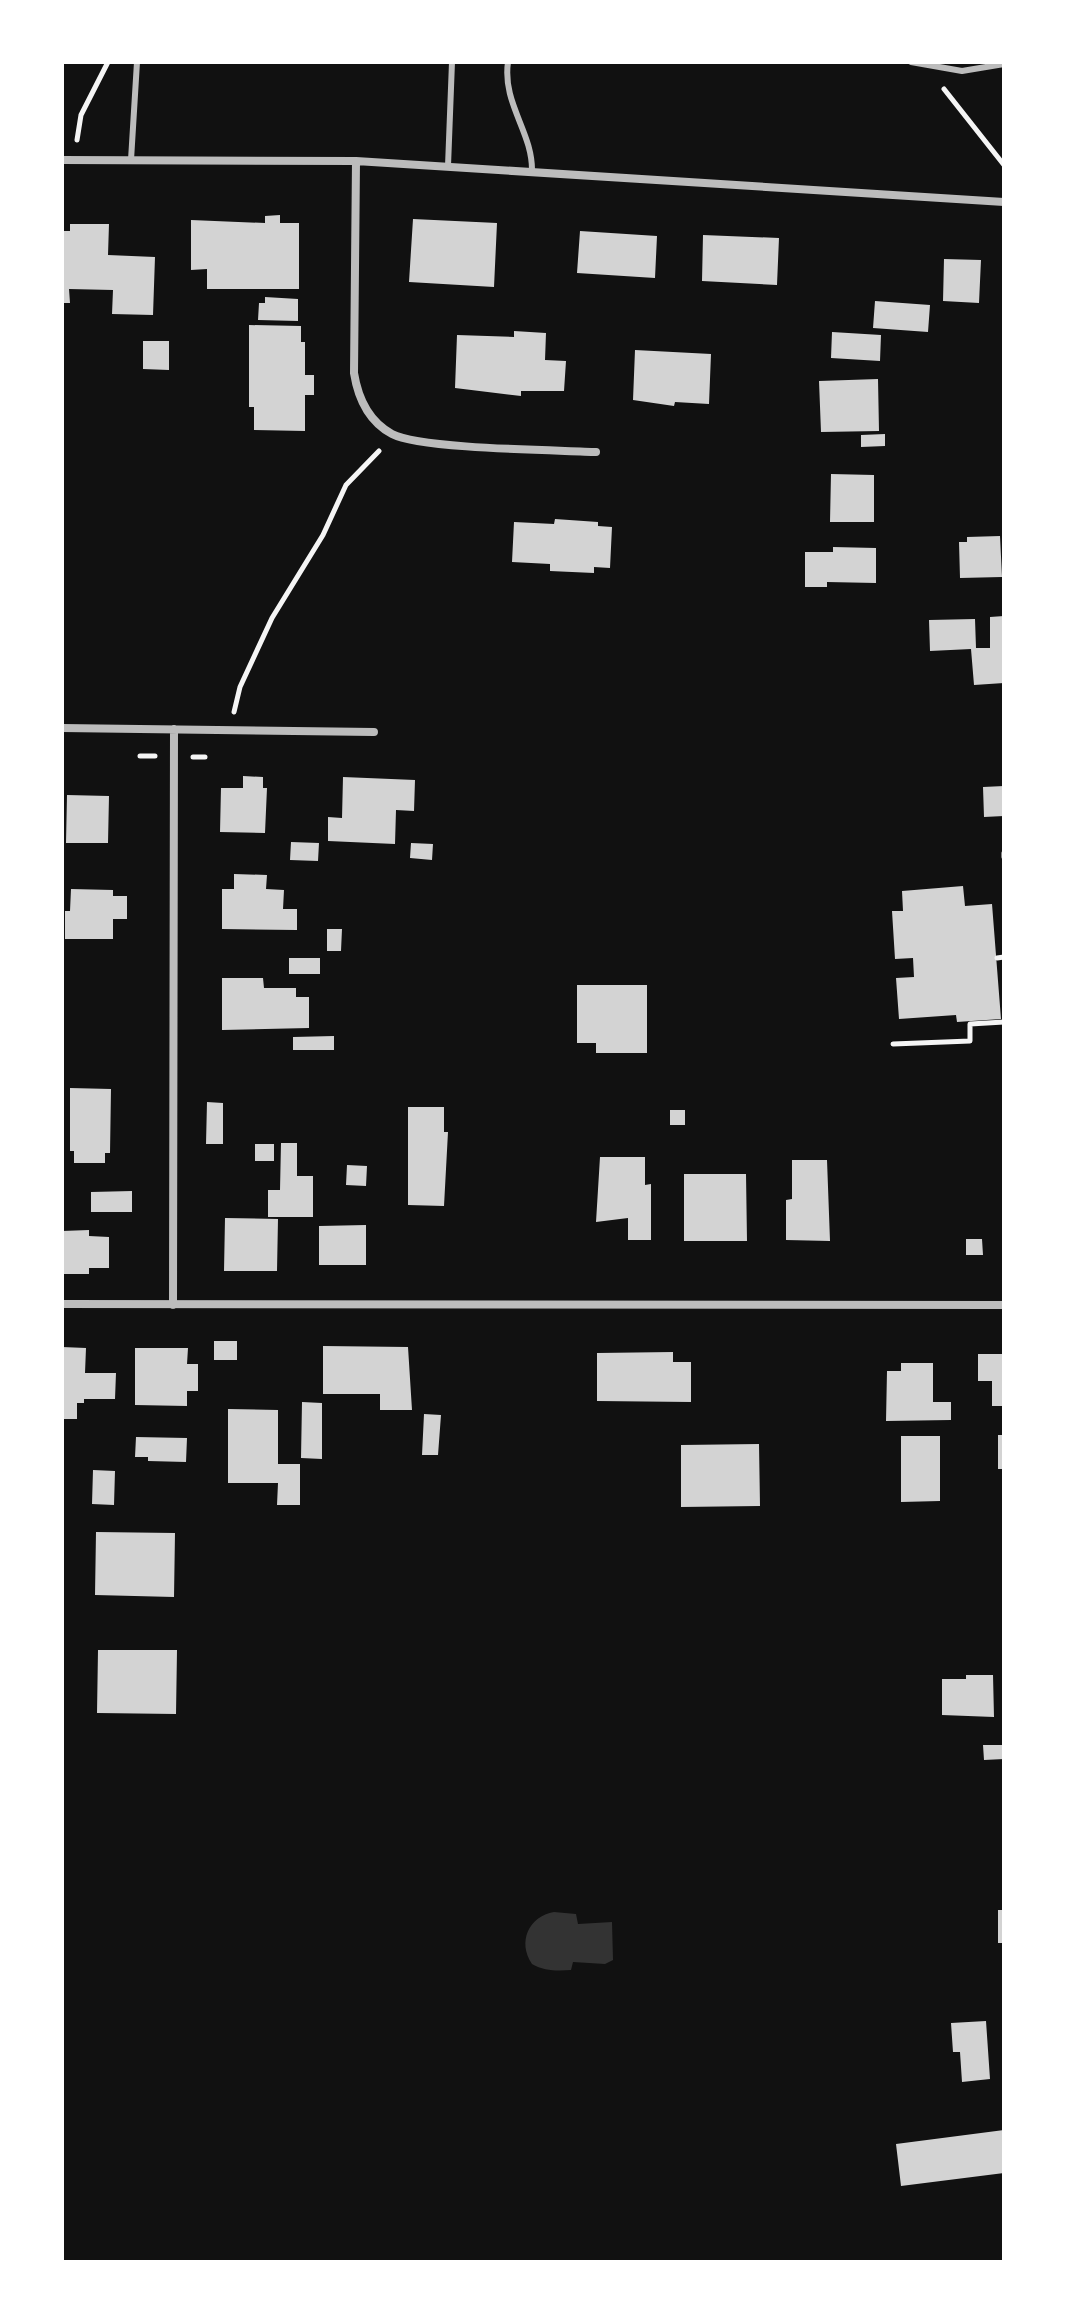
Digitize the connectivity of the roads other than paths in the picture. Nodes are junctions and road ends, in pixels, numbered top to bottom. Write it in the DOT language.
graph roads {
  1 [pos="137,62"];
  2 [pos="452,62"];
  3 [pos="508,62"];
  4 [pos="911,62"];
  5 [pos="1004,64"];
  6 [pos="62,160"];
  7 [pos="131,160"];
  8 [pos="356,161"];
  9 [pos="448,166"];
  10 [pos="532,172"];
  11 [pos="1004,202"];
  12 [pos="596,452"];
  13 [pos="62,728"];
  14 [pos="174,729"];
  15 [pos="374,732"];
  16 [pos="62,1304"];
  17 [pos="173,1305"];
  18 [pos="1004,1305"];
  1 -- 7 [label="lane"];
  2 -- 9 [label="lane"];
  3 -- 10 [label="lane"];
  4 -- 5 [label="lane"];
  6 -- 7 [label="street"];
  7 -- 8 [label="street"];
  8 -- 9 [label="street"];
  8 -- 12 [label="street"];
  9 -- 10 [label="street"];
  10 -- 11 [label="street"];
  13 -- 14 [label="street"];
  14 -- 15 [label="street"];
  14 -- 17 [label="street"];
  16 -- 17 [label="street"];
  17 -- 18 [label="street"];
}
